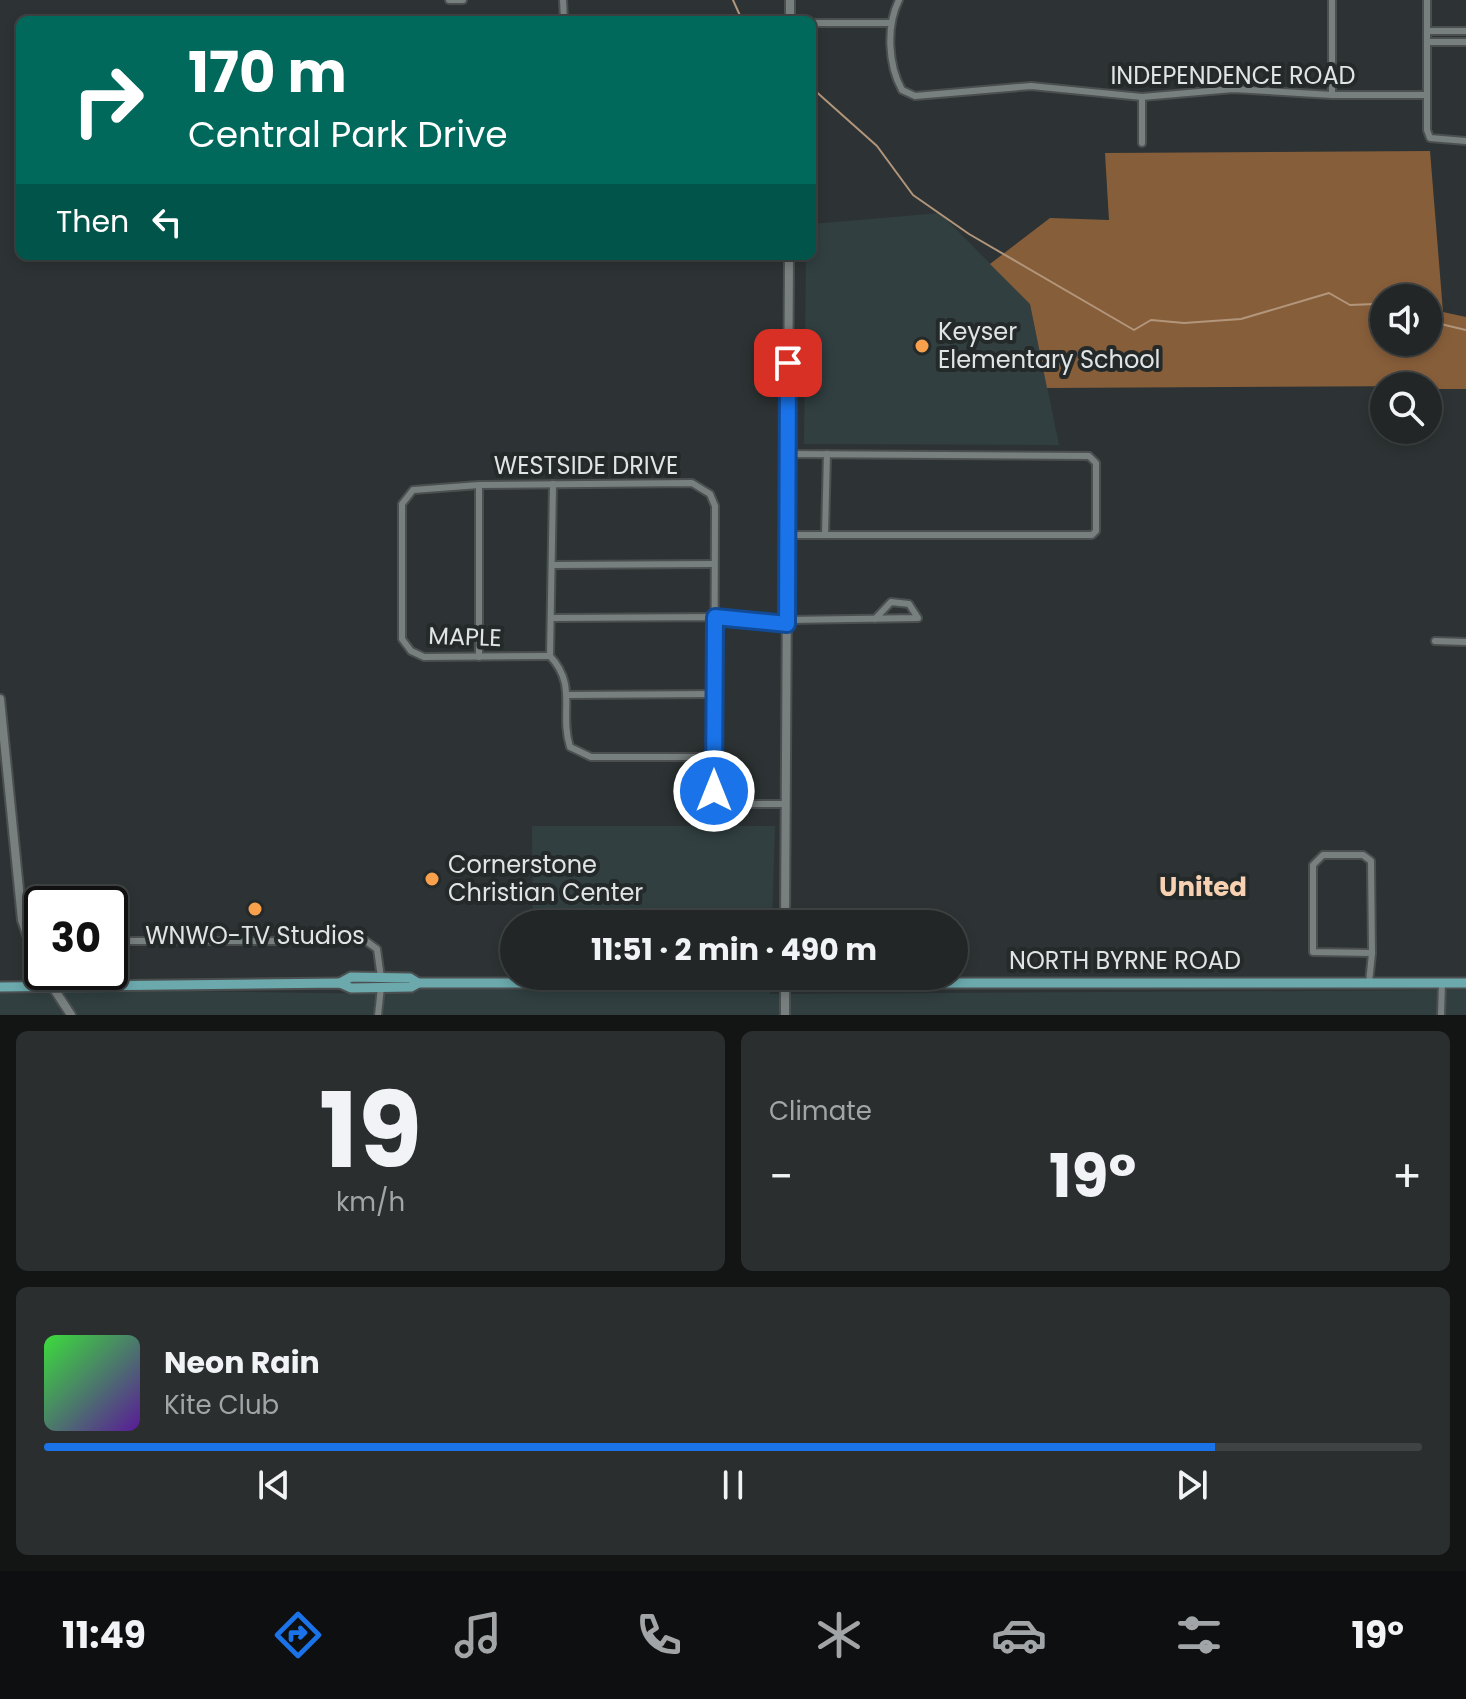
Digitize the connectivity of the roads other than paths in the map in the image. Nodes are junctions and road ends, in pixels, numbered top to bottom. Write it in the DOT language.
graph roads {
  1 [pos="449,0"];
  2 [pos="463,0"];
  3 [pos="899,0"];
  4 [pos="1332,0"];
  5 [pos="1427,0"];
  6 [pos="816,23"];
  7 [pos="891,23"];
  8 [pos="1427,31"];
  9 [pos="1466,31"];
  10 [pos="1427,42"];
  11 [pos="1466,42"];
  12 [pos="1332,95"];
  13 [pos="1427,95"];
  14 [pos="1142,97"];
  15 [pos="1466,141"];
  16 [pos="1142,143"];
  17 [pos="789,260"];
  18 [pos="788,454"];
  19 [pos="827,454"];
  20 [pos="553,484"];
  21 [pos="479,485"];
  22 [pos="787,535"];
  23 [pos="825,535"];
  24 [pos="714,564"];
  25 [pos="552,565"];
  26 [pos="715,617"];
  27 [pos="552,618"];
  28 [pos="875,619"];
  29 [pos="402,622"];
  30 [pos="787,622"];
  31 [pos="1435,641"];
  32 [pos="1466,642"];
  33 [pos="550,656"];
  34 [pos="479,657"];
  35 [pos="713,694"];
  36 [pos="567,695"];
  37 [pos="0,699"];
  38 [pos="713,757"];
  39 [pos="786,804"];
  40 [pos="785,910"];
  41 [pos="24,923"];
  42 [pos="128,941"];
  43 [pos="1372,953"];
  44 [pos="968,980"];
  45 [pos="381,982"];
  46 [pos="500,982"];
  47 [pos="1369,983"];
  48 [pos="1442,983"];
  49 [pos="1466,983"];
  50 [pos="0,987"];
  51 [pos="54,990"];
  52 [pos="785,990"];
  53 [pos="71,1015"];
  54 [pos="378,1015"];
  55 [pos="785,1015"];
  56 [pos="1441,1015"];
  1 -- 2 [label="street"];
  3 -- 7 [label="street"];
  4 -- 12 [label="street"];
  5 -- 8 [label="street"];
  6 -- 7 [label="street"];
  7 -- 14 [label="street, INDEPENDENCE ROAD"];
  8 -- 9 [label="street"];
  8 -- 10 [label="street"];
  10 -- 11 [label="street"];
  10 -- 13 [label="street"];
  12 -- 13 [label="street, INDEPENDENCE ROAD"];
  12 -- 14 [label="street, INDEPENDENCE ROAD"];
  13 -- 15 [label="street"];
  14 -- 16 [label="street"];
  17 -- 18 [label="main road"];
  18 -- 19 [label="street"];
  18 -- 22 [label="main road"];
  19 -- 23 [label="street"];
  19 -- 23 [label="street"];
  20 -- 21 [label="street, WESTSIDE DRIVE"];
  20 -- 24 [label="street, WESTSIDE DRIVE"];
  20 -- 25 [label="street"];
  21 -- 29 [label="street, WESTSIDE DRIVE"];
  21 -- 34 [label="street"];
  22 -- 23 [label="street"];
  22 -- 30 [label="main road"];
  24 -- 25 [label="street"];
  24 -- 26 [label="street"];
  25 -- 27 [label="street"];
  26 -- 27 [label="street"];
  26 -- 30 [label="street"];
  26 -- 35 [label="street"];
  27 -- 33 [label="street"];
  28 -- 28 [label="street"];
  28 -- 30 [label="street"];
  29 -- 34 [label="street, MAPLE"];
  30 -- 39 [label="main road"];
  31 -- 32 [label="street"];
  33 -- 34 [label="street, MAPLE"];
  33 -- 36 [label="street"];
  35 -- 36 [label="street"];
  35 -- 38 [label="street"];
  36 -- 38 [label="street"];
  37 -- 41 [label="main road"];
  38 -- 39 [label="street"];
  39 -- 40 [label="main road"];
  42 -- 45 [label="street"];
  43 -- 43 [label="street"];
  43 -- 47 [label="street"];
  44 -- 47 [label="main road, NORTH BYRNE ROAD"];
  45 -- 46 [label="main road, NORTH BYRNE ROAD"];
  45 -- 50 [label="main road, NORTH BYRNE ROAD, bridge"];
  45 -- 54 [label="street"];
  47 -- 48 [label="main road, NORTH BYRNE ROAD"];
  48 -- 49 [label="main road, NORTH BYRNE ROAD"];
  48 -- 56 [label="street"];
  51 -- 53 [label="main road"];
  52 -- 55 [label="main road"];
}
